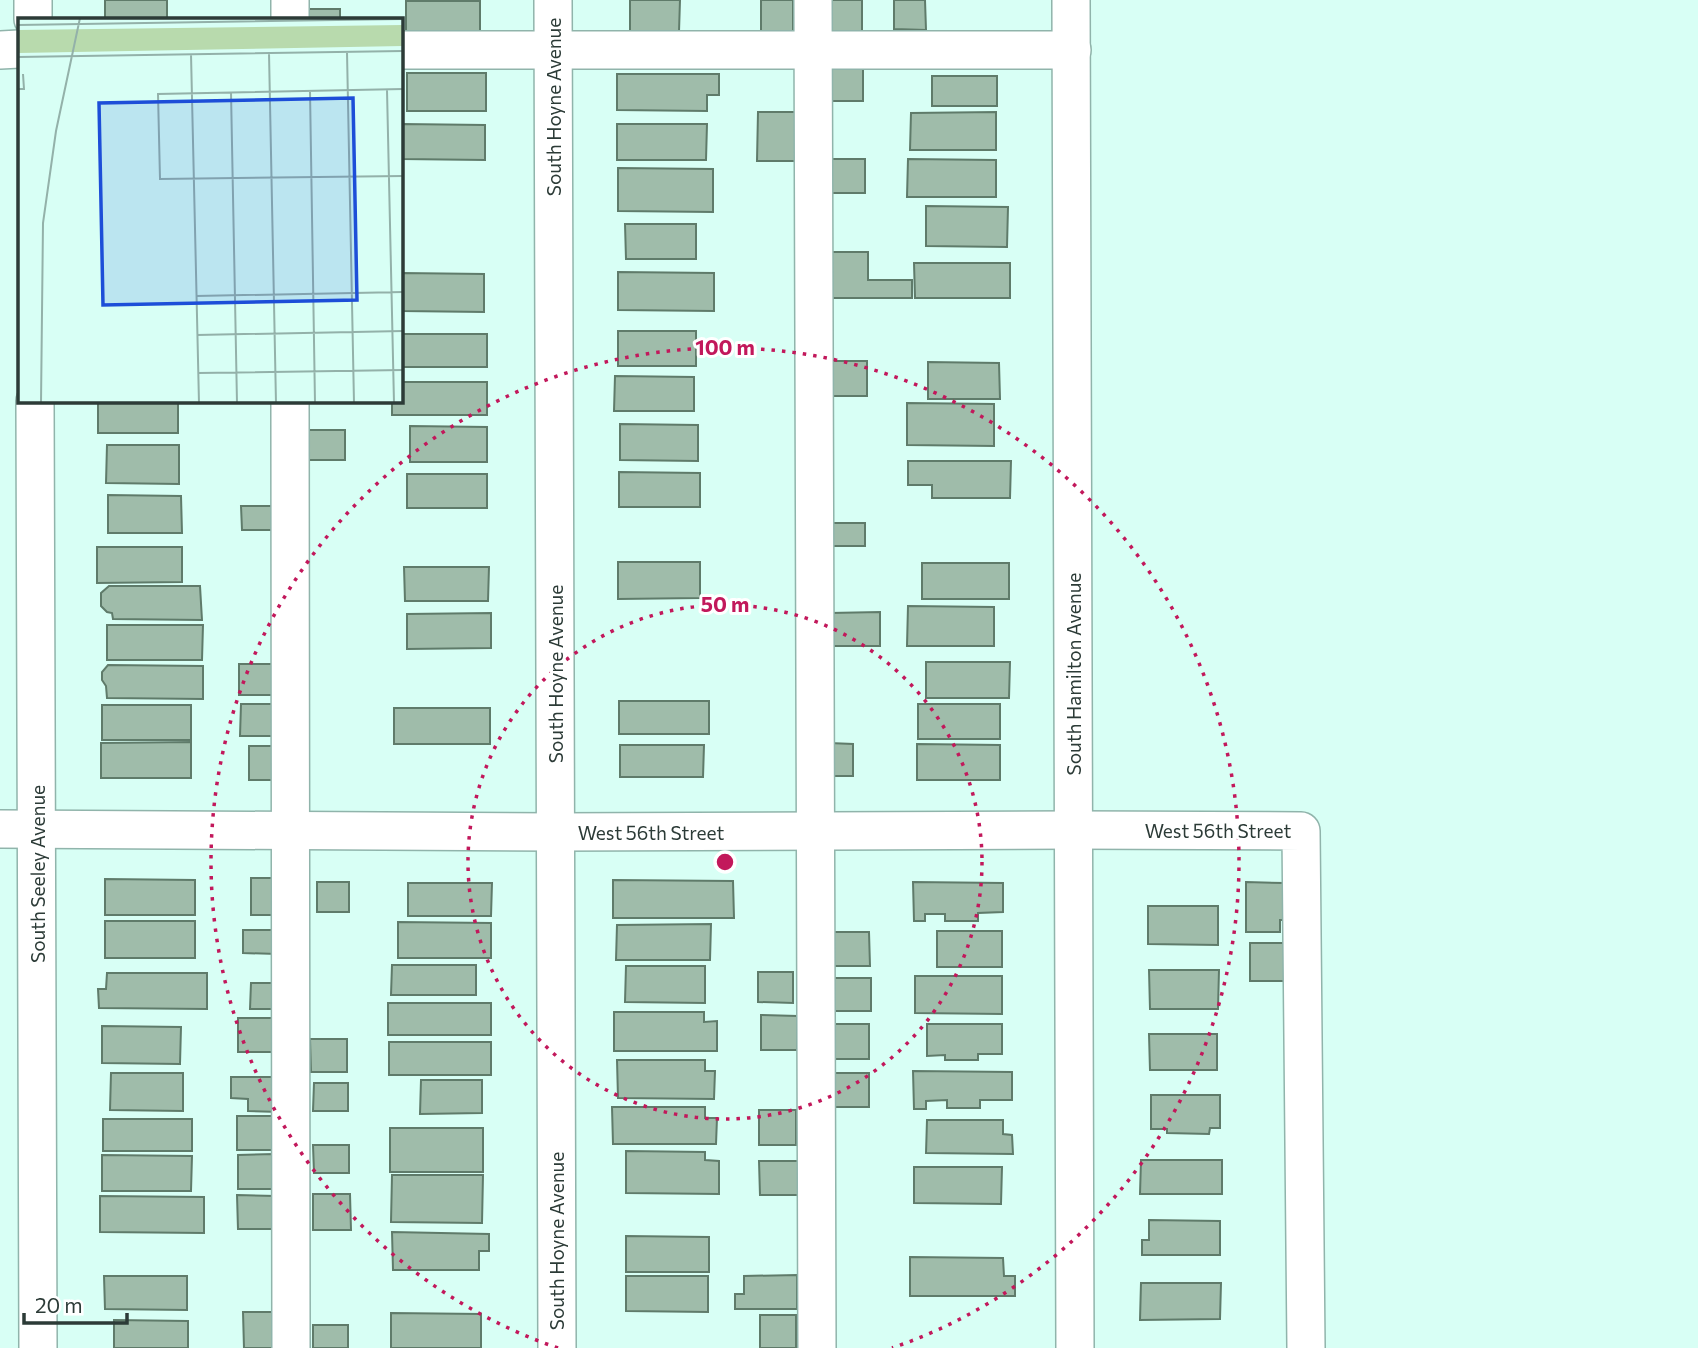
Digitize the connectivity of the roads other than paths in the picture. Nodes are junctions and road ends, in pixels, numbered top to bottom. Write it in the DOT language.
graph roads {
  1 [pos="33,0"];
  2 [pos="290,0"];
  3 [pos="552,0"];
  4 [pos="813,0"];
  5 [pos="1071,0"];
  6 [pos="33,18"];
  7 [pos="290,18"];
  8 [pos="18,49"];
  9 [pos="0,50"];
  10 [pos="402,50"];
  11 [pos="553,50"];
  12 [pos="813,50"];
  13 [pos="1072,50"];
  14 [pos="34,402"];
  15 [pos="290,402"];
  16 [pos="36,828"];
  17 [pos="0,829"];
  18 [pos="290,830"];
  19 [pos="1073,830"];
  20 [pos="816,831"];
  21 [pos="555,832"];
  22 [pos="38,1348"];
  23 [pos="291,1348"];
  24 [pos="557,1348"];
  25 [pos="817,1348"];
  26 [pos="1075,1348"];
  27 [pos="1306,1348"];
  1 -- 6 [label="street"];
  2 -- 7 [label="street"];
  3 -- 11 [label="street, South Hoyne Avenue"];
  4 -- 12 [label="street"];
  5 -- 13 [label="street, South Hamilton Avenue"];
  8 -- 9 [label="street"];
  10 -- 11 [label="street"];
  11 -- 12 [label="street"];
  11 -- 21 [label="street, South Hoyne Avenue"];
  12 -- 13 [label="street"];
  12 -- 20 [label="street"];
  13 -- 19 [label="street, South Hamilton Avenue"];
  14 -- 16 [label="street, South Seeley Avenue"];
  15 -- 18 [label="street"];
  16 -- 17 [label="street, West 56th Street"];
  16 -- 18 [label="street, West 56th Street"];
  16 -- 22 [label="street, South Seeley Avenue"];
  18 -- 21 [label="street, West 56th Street"];
  18 -- 23 [label="street"];
  19 -- 20 [label="street, West 56th Street"];
  19 -- 26 [label="street, South Hamilton Avenue"];
  19 -- 27 [label="street, West 56th Street"];
  20 -- 21 [label="street, West 56th Street"];
  20 -- 25 [label="street"];
  21 -- 24 [label="street, South Hoyne Avenue"];
}
